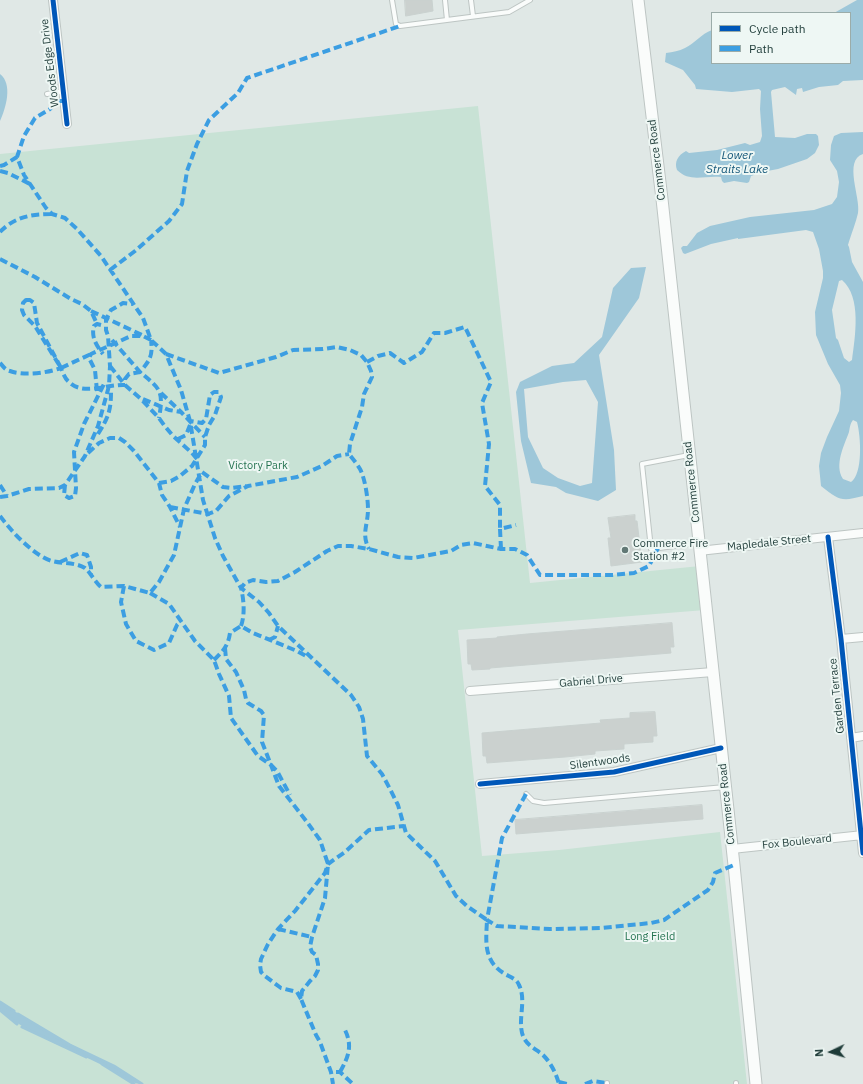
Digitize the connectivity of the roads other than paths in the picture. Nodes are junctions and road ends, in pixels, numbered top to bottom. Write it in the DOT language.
graph roads {
  1 [pos="53,0"];
  2 [pos="392,0"];
  3 [pos="445,0"];
  4 [pos="471,0"];
  5 [pos="530,0"];
  6 [pos="638,0"];
  7 [pos="520,2"];
  8 [pos="473,16"];
  9 [pos="447,20"];
  10 [pos="64,91"];
  11 [pos="47,94"];
  12 [pos="67,124"];
  13 [pos="689,454"];
  14 [pos="863,533"];
  15 [pos="828,537"];
  16 [pos="699,547"];
  17 [pos="863,637"];
  18 [pos="841,639"];
  19 [pos="713,672"];
  20 [pos="470,691"];
  21 [pos="863,736"];
  22 [pos="851,738"];
  23 [pos="721,748"];
  24 [pos="480,784"];
  25 [pos="725,787"];
  26 [pos="526,794"];
  27 [pos="862,835"];
  28 [pos="732,849"];
  29 [pos="863,853"];
  30 [pos="756,1084"];
  1 -- 10 [label="street, Woods Edge Drive"];
  2 -- 9 [label="lane"];
  3 -- 9 [label="lane"];
  4 -- 8 [label="lane"];
  5 -- 7 [label="lane"];
  6 -- 13 [label="main road, Commerce Road"];
  7 -- 8 [label="lane"];
  8 -- 9 [label="lane"];
  10 -- 11 [label="lane"];
  10 -- 12 [label="street, Woods Edge Drive"];
  13 -- 16 [label="main road, Commerce Road"];
  13 -- 16 [label="lane"];
  14 -- 15 [label="street, Mapledale Street"];
  15 -- 16 [label="street, Mapledale Street"];
  15 -- 18 [label="street, Garden Terrace"];
  16 -- 19 [label="main road, Commerce Road"];
  17 -- 18 [label="street"];
  18 -- 22 [label="street, Garden Terrace"];
  19 -- 20 [label="street, Gabriel Drive"];
  19 -- 23 [label="main road, Commerce Road"];
  21 -- 22 [label="street"];
  22 -- 27 [label="street, Garden Terrace"];
  23 -- 24 [label="street, Silentwoods"];
  23 -- 25 [label="main road, Commerce Road"];
  25 -- 26 [label="lane"];
  25 -- 28 [label="main road, Commerce Road"];
  27 -- 28 [label="street, Fox Boulevard"];
  27 -- 29 [label="street, Garden Terrace"];
  28 -- 30 [label="main road, Commerce Road"];
}
